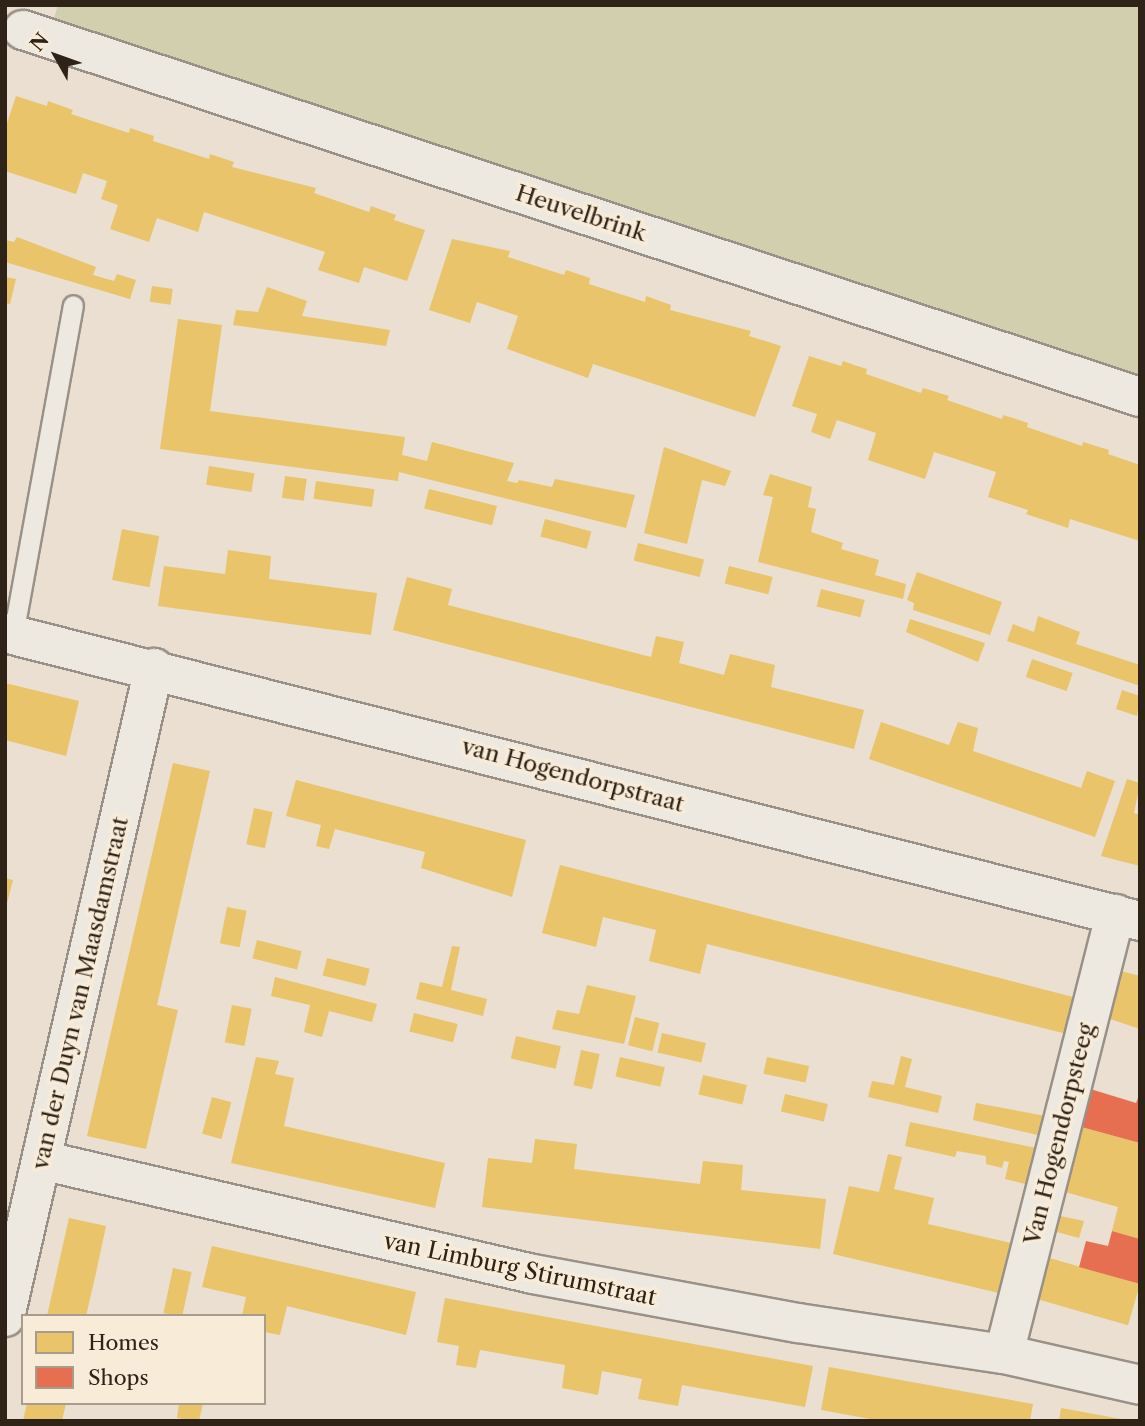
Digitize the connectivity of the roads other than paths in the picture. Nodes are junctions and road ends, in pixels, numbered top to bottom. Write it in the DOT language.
graph roads {
  1 [pos="23,30"];
  2 [pos="73,305"];
  3 [pos="1140,397"];
  4 [pos="9,634"];
  5 [pos="154,668"];
  6 [pos="1127,918"];
  7 [pos="41,1160"];
  8 [pos="5,1317"];
  9 [pos="1004,1354"];
  10 [pos="1140,1385"];
  1 -- 3 [label="street, Heuvelbrink"];
  2 -- 4 [label="lane"];
  4 -- 5 [label="street, van Hogendorpstraat"];
  5 -- 6 [label="street, van Hogendorpstraat"];
  5 -- 7 [label="street, van der Duyn van Maasdamstraat"];
  6 -- 9 [label="street, Van Hogendorpsteeg"];
  7 -- 8 [label="street, van der Duyn van Maasdamstraat"];
  7 -- 9 [label="street, van Limburg Stirumstraat"];
  9 -- 10 [label="street, van Limburg Stirumstraat"];
}
